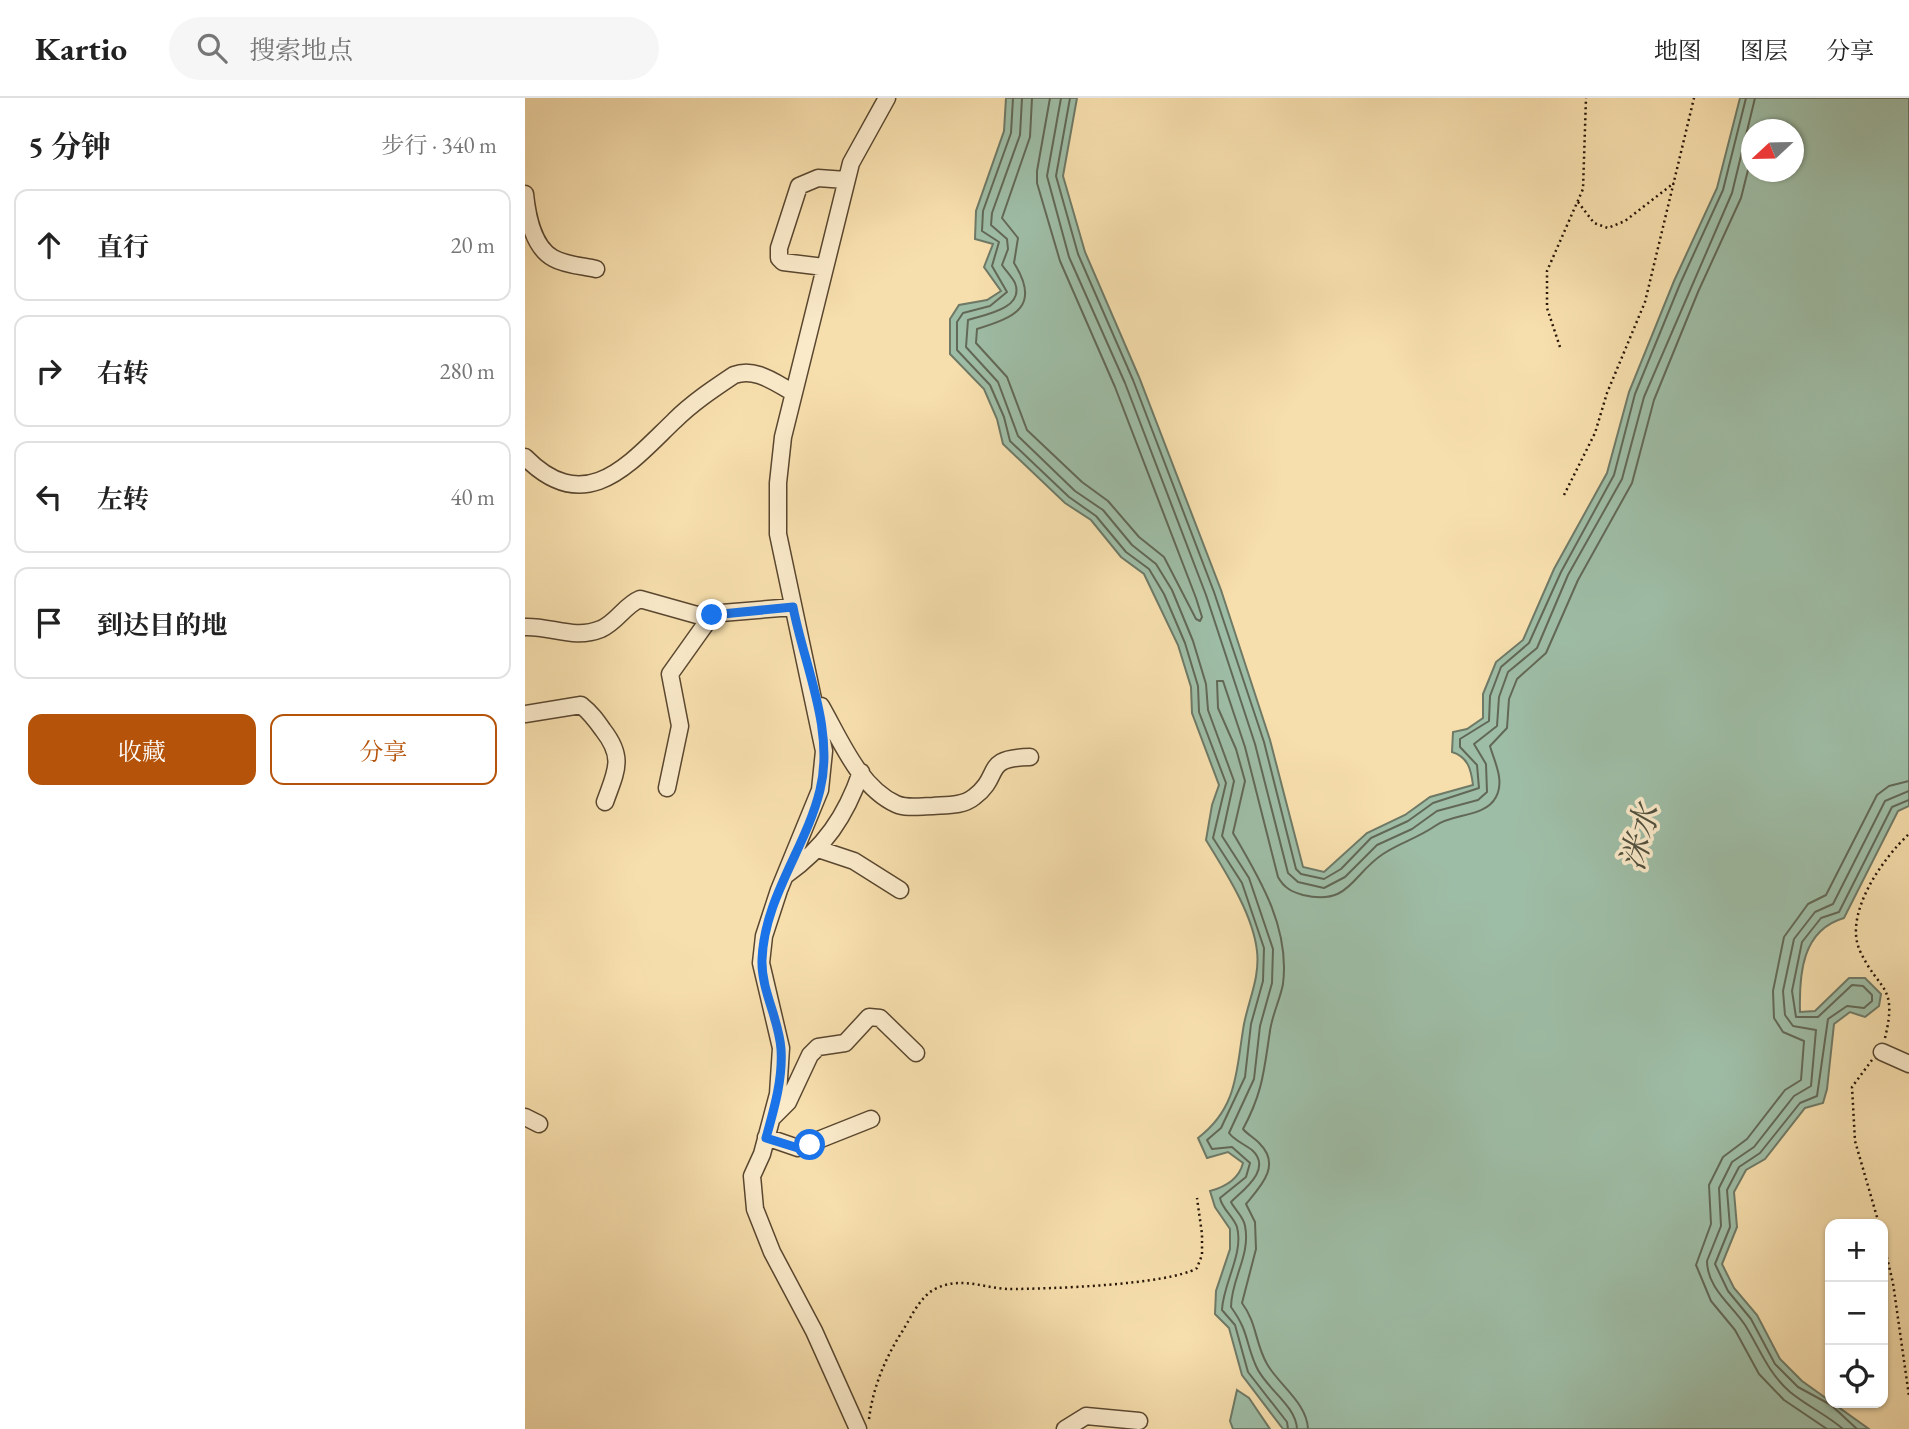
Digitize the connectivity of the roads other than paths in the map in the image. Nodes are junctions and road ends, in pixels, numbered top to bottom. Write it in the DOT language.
graph roads {
  1 [pos="887,98"];
  2 [pos="846,180"];
  3 [pos="525,194"];
  4 [pos="824,267"];
  5 [pos="596,269"];
  6 [pos="794,393"];
  7 [pos="525,457"];
  8 [pos="793,607"];
  9 [pos="712,615"];
  10 [pos="525,627"];
  11 [pos="813,691"];
  12 [pos="525,714"];
  13 [pos="1030,757"];
  14 [pos="861,772"];
  15 [pos="667,789"];
  16 [pos="605,802"];
  17 [pos="818,849"];
  18 [pos="785,876"];
  19 [pos="900,890"];
  20 [pos="1882,1052"];
  21 [pos="916,1053"];
  22 [pos="1909,1064"];
  23 [pos="771,1119"];
  24 [pos="871,1119"];
  25 [pos="766,1138"];
  26 [pos="1139,1421"];
  27 [pos="858,1429"];
  28 [pos="1065,1429"];
  1 -- 2 [label="street"];
  2 -- 4 [label="street"];
  2 -- 4 [label="street"];
  3 -- 5 [label="street"];
  4 -- 6 [label="street"];
  6 -- 7 [label="street"];
  6 -- 8 [label="street"];
  8 -- 9 [label="street"];
  8 -- 11 [label="street"];
  9 -- 10 [label="street"];
  9 -- 15 [label="street"];
  11 -- 14 [label="street"];
  11 -- 18 [label="street"];
  12 -- 16 [label="street"];
  13 -- 14 [label="street"];
  14 -- 17 [label="street"];
  17 -- 18 [label="street"];
  17 -- 19 [label="street"];
  18 -- 23 [label="street"];
  20 -- 22 [label="street"];
  21 -- 23 [label="street"];
  23 -- 25 [label="street"];
  24 -- 25 [label="street"];
  25 -- 27 [label="street"];
  26 -- 28 [label="street"];
}
